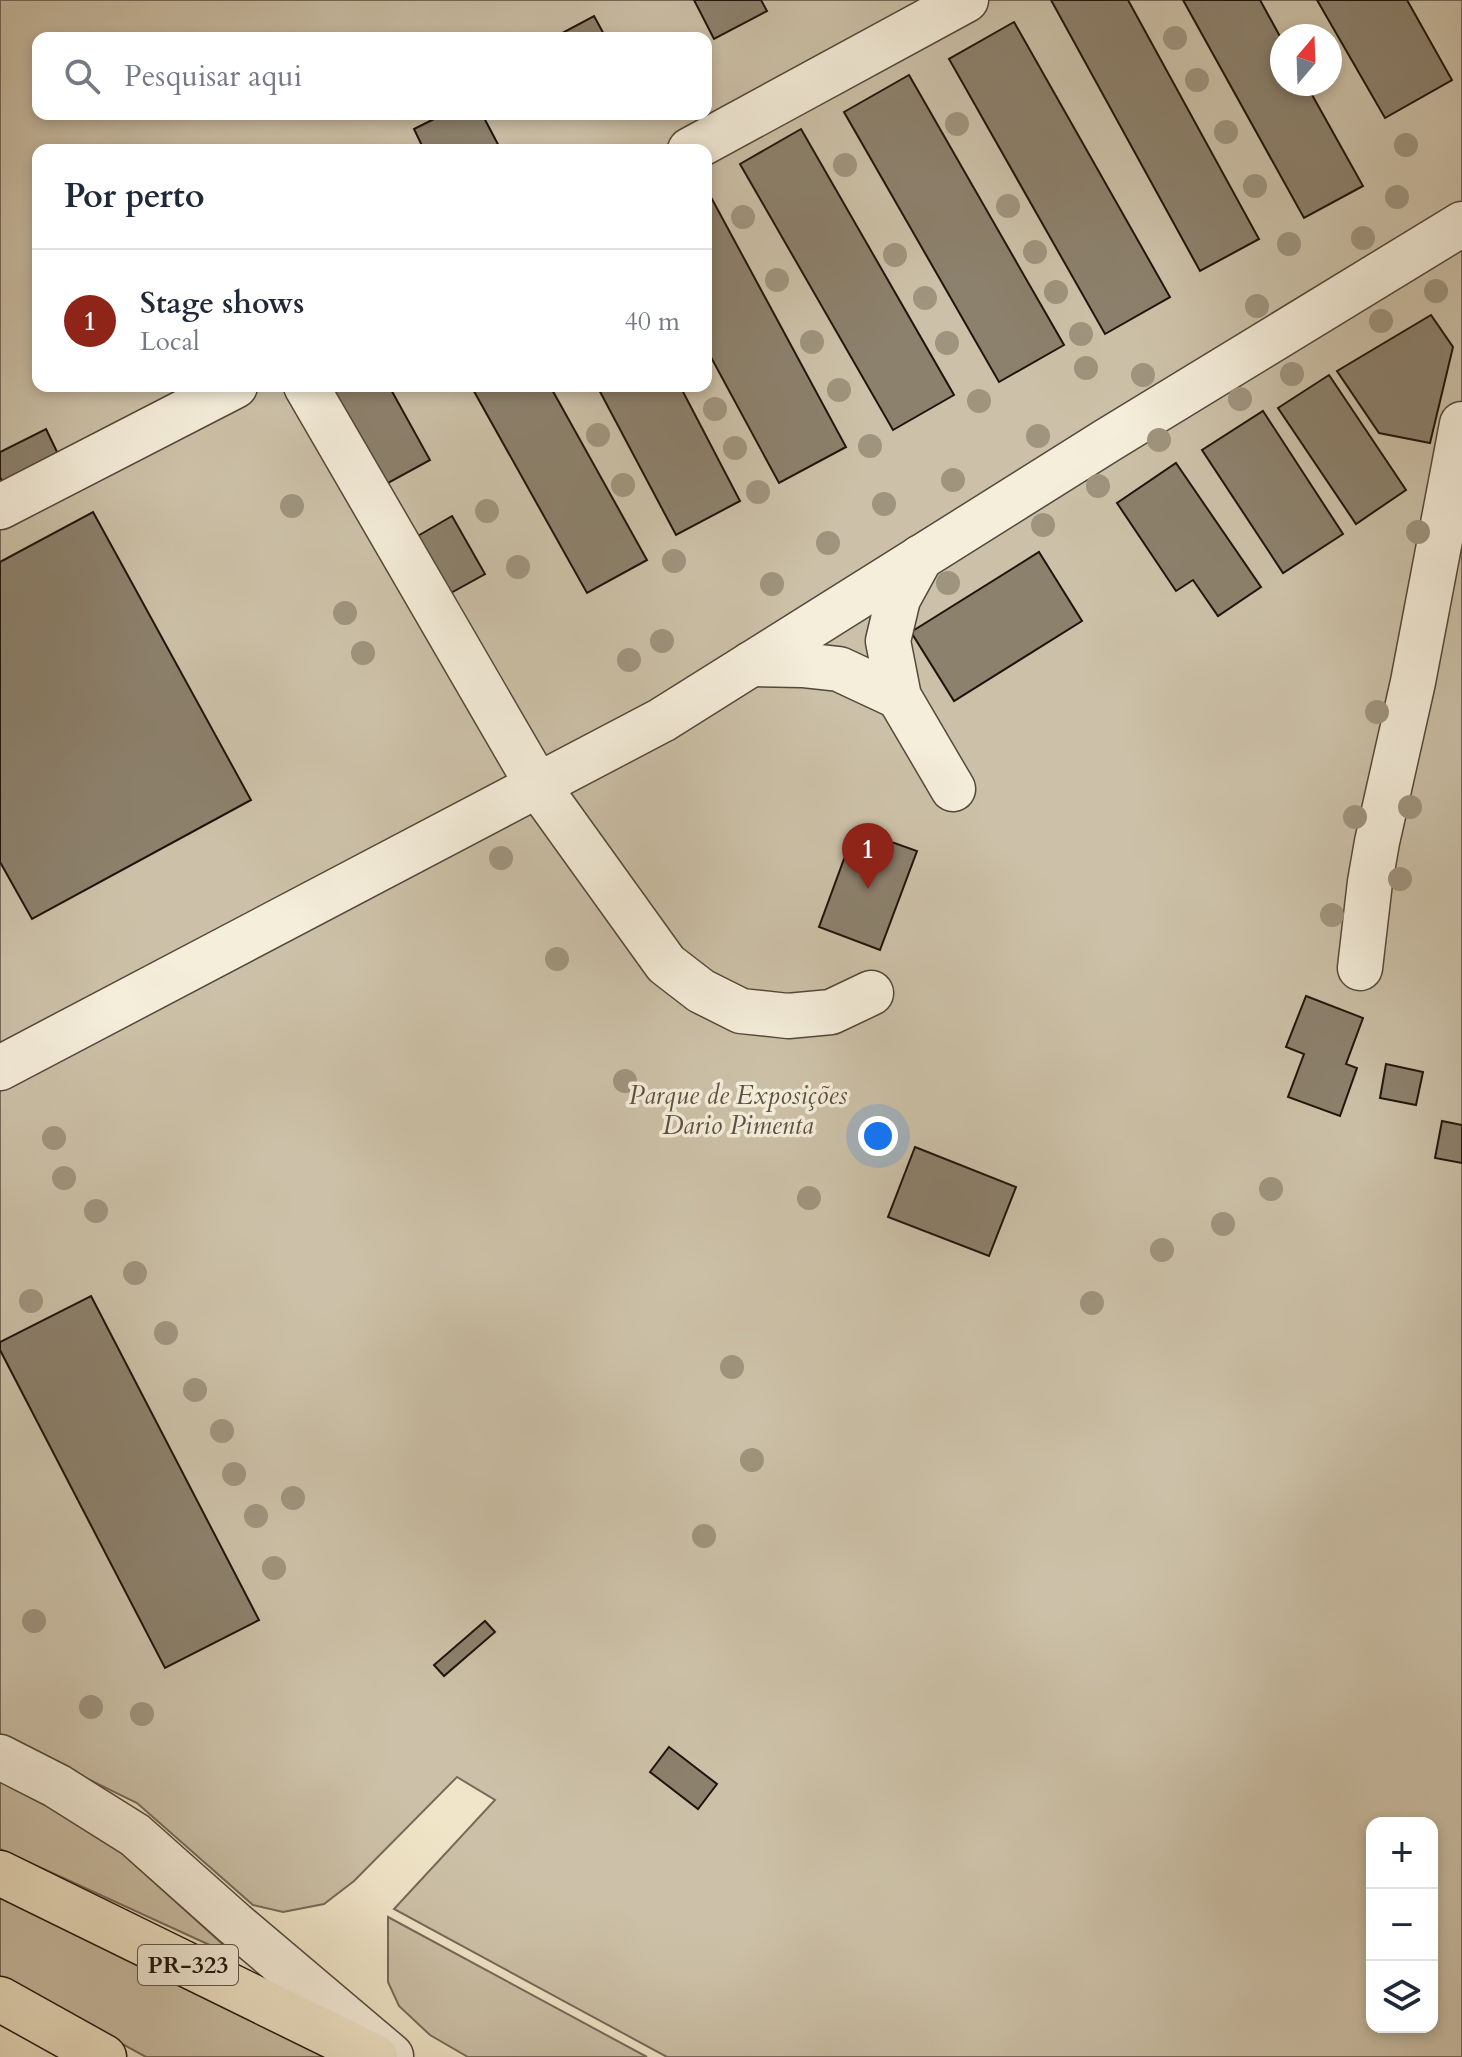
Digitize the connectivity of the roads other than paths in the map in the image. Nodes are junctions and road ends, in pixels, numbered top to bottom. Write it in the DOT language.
graph roads {
  1 [pos="966,0"];
  2 [pos="701,144"];
  3 [pos="1462,224"];
  4 [pos="223,392"];
  5 [pos="309,392"];
  6 [pos="1462,424"];
  7 [pos="0,507"];
  8 [pos="921,557"];
  9 [pos="751,664"];
  10 [pos="899,697"];
  11 [pos="538,786"];
  12 [pos="953,789"];
  13 [pos="1360,968"];
  14 [pos="871,993"];
  15 [pos="0,1068"];
  16 [pos="0,1757"];
  17 [pos="0,1873"];
  18 [pos="0,1999"];
  19 [pos="104,2057"];
  20 [pos="375,2057"];
  21 [pos="393,2057"];
  1 -- 2 [label="street"];
  3 -- 8 [label="street"];
  4 -- 7 [label="street"];
  5 -- 11 [label="street"];
  6 -- 13 [label="street"];
  8 -- 9 [label="street"];
  8 -- 10 [label="street"];
  9 -- 10 [label="street"];
  9 -- 11 [label="street"];
  10 -- 12 [label="street"];
  11 -- 14 [label="street"];
  11 -- 15 [label="street"];
  16 -- 21 [label="street"];
  17 -- 20 [label="highway, PR-323"];
  18 -- 19 [label="highway"];
}
